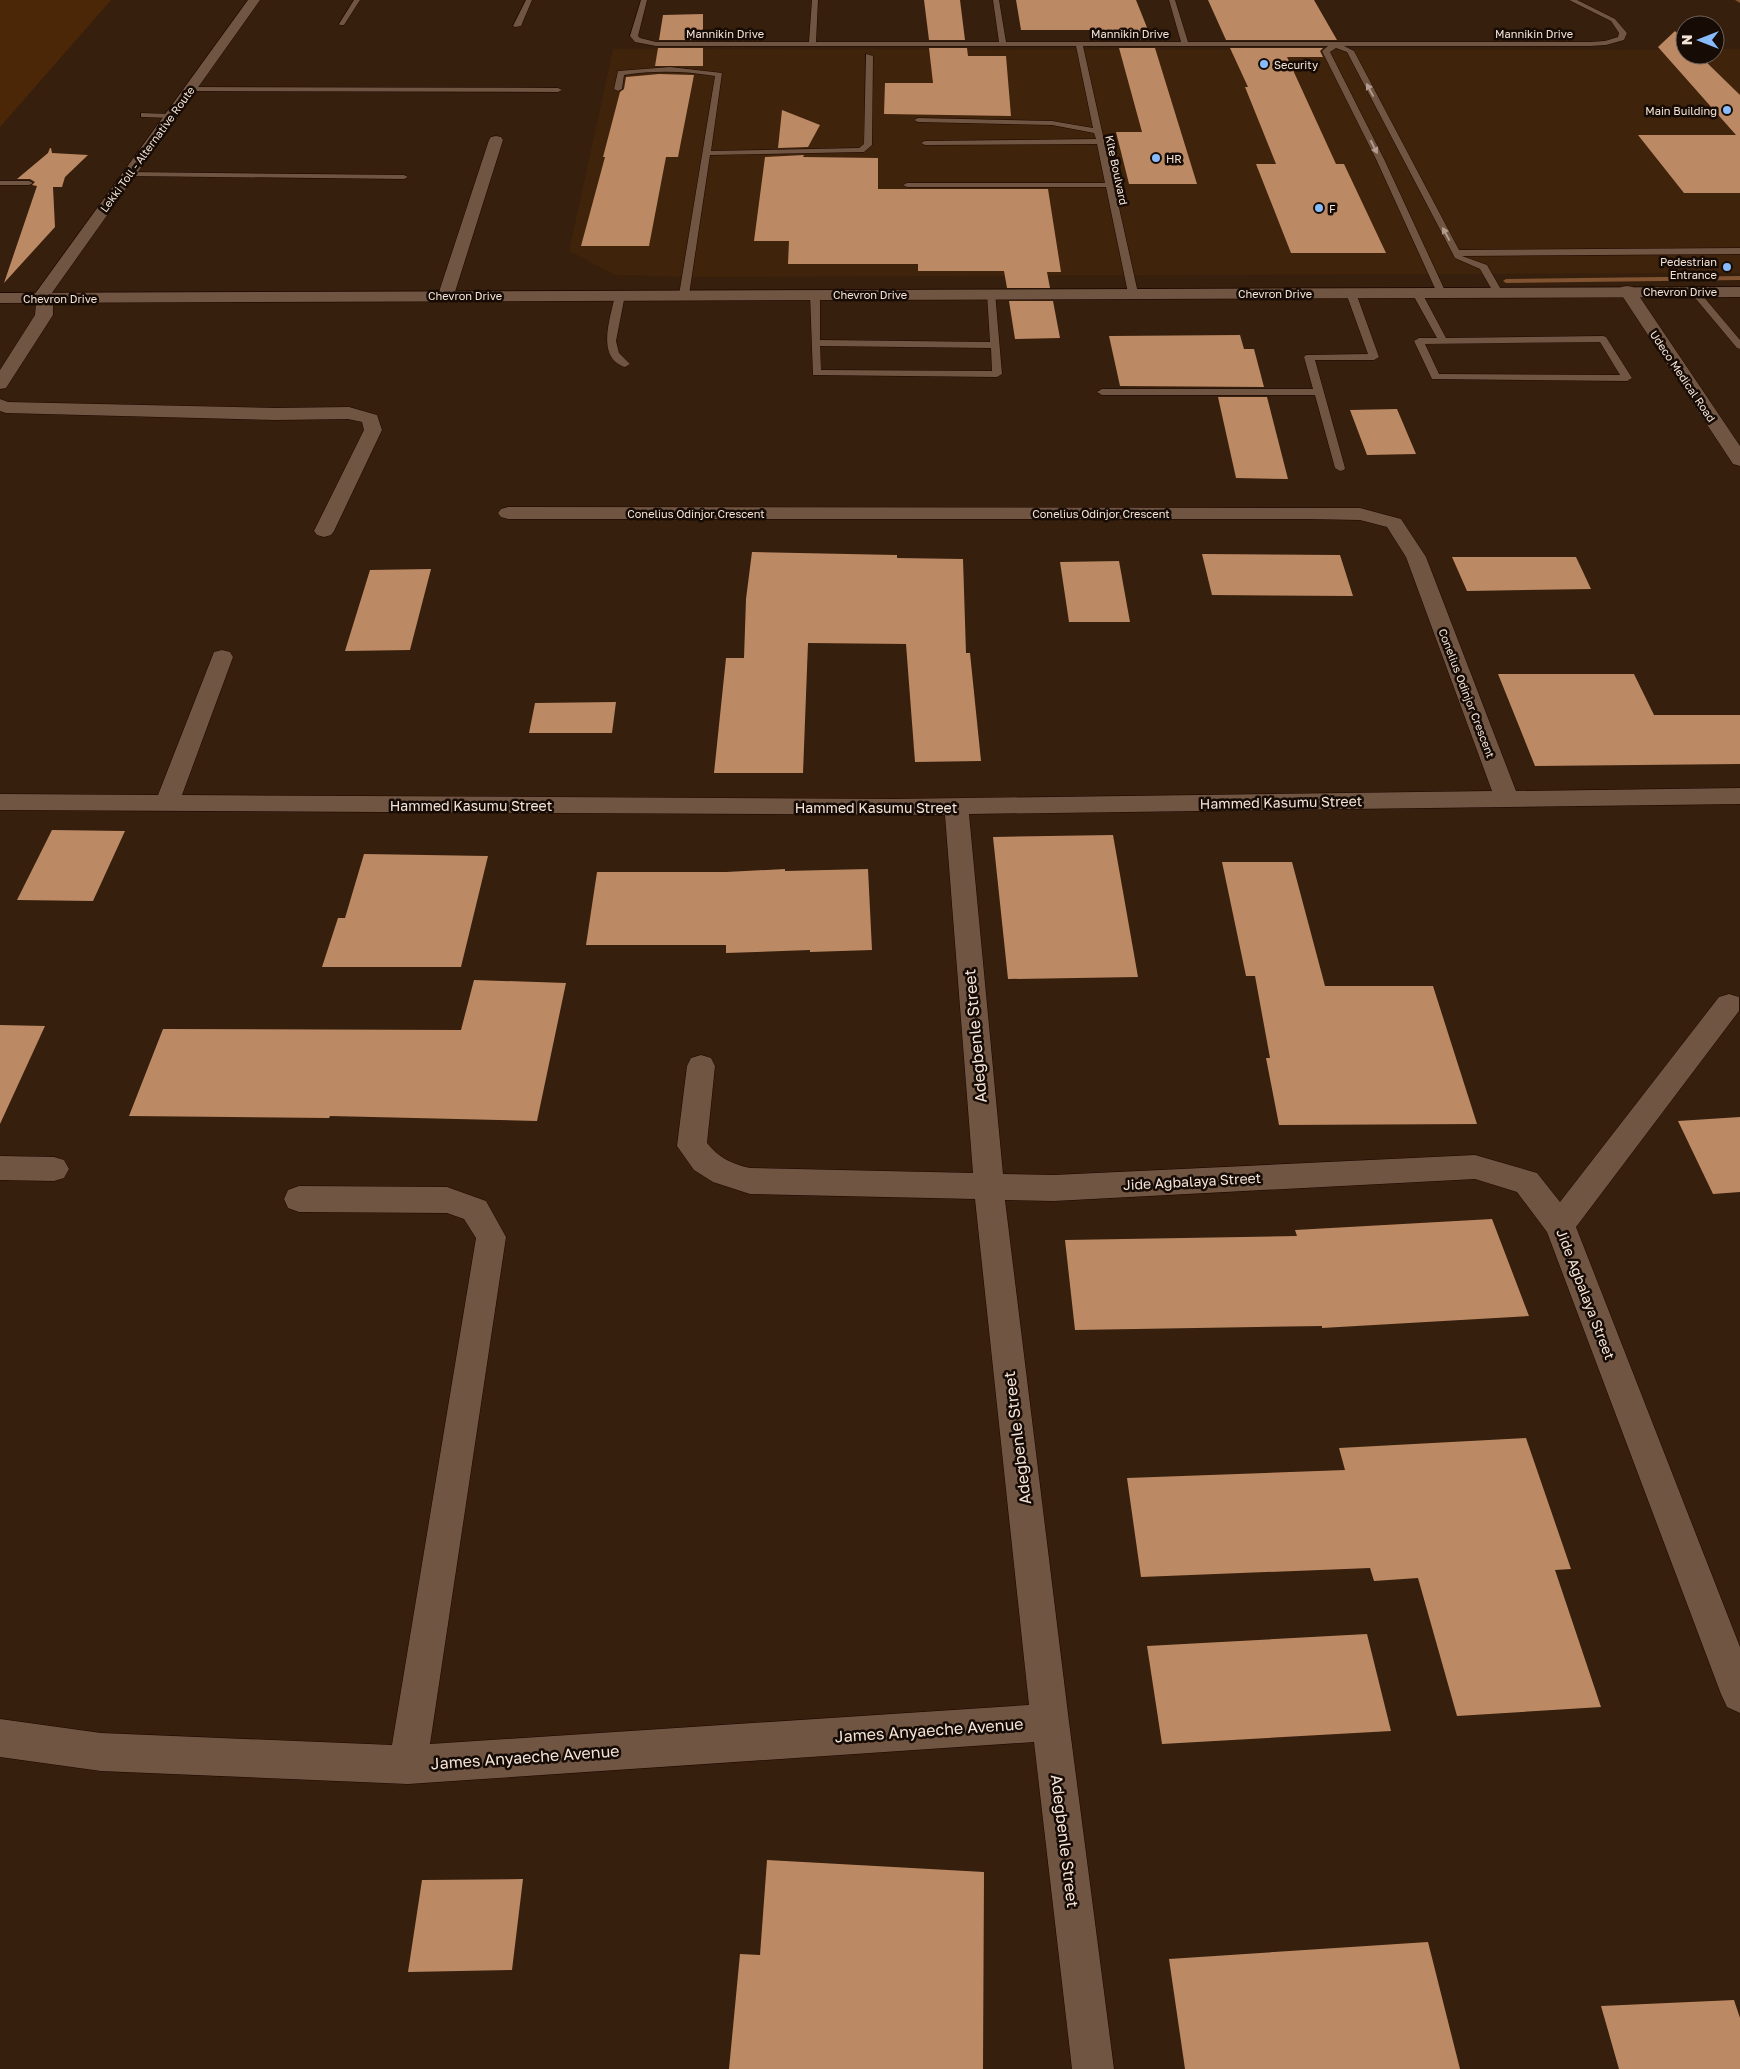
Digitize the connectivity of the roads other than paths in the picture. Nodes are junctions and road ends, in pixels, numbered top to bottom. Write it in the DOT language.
graph roads {
  1 [pos="254,0"];
  2 [pos="357,0"];
  3 [pos="529,0"];
  4 [pos="644,0"];
  5 [pos="815,0"];
  6 [pos="996,0"];
  7 [pos="1172,0"];
  8 [pos="1572,0"];
  9 [pos="342,24"];
  10 [pos="517,26"];
  11 [pos="812,44"];
  12 [pos="1003,44"];
  13 [pos="1184,44"];
  14 [pos="1335,45"];
  15 [pos="1080,47"];
  16 [pos="869,56"];
  17 [pos="190,89"];
  18 [pos="618,89"];
  19 [pos="558,90"];
  20 [pos="144,115"];
  21 [pos="170,116"];
  22 [pos="918,120"];
  23 [pos="1098,131"];
  24 [pos="496,140"];
  25 [pos="1100,141"];
  26 [pos="925,143"];
  27 [pos="707,153"];
  28 [pos="129,174"];
  29 [pos="404,177"];
  30 [pos="0,183"];
  31 [pos="29,183"];
  32 [pos="907,185"];
  33 [pos="1109,185"];
  34 [pos="1740,251"];
  35 [pos="1456,253"];
  36 [pos="1626,291"];
  37 [pos="1694,292"];
  38 [pos="1740,292"];
  39 [pos="1133,293"];
  40 [pos="1351,293"];
  41 [pos="1417,293"];
  42 [pos="1441,293"];
  43 [pos="1498,293"];
  44 [pos="684,294"];
  45 [pos="815,294"];
  46 [pos="992,294"];
  47 [pos="620,295"];
  48 [pos="446,296"];
  49 [pos="0,298"];
  50 [pos="40,298"];
  51 [pos="1443,341"];
  52 [pos="1738,341"];
  53 [pos="816,343"];
  54 [pos="995,345"];
  55 [pos="625,364"];
  56 [pos="0,384"];
  57 [pos="1102,392"];
  58 [pos="1319,392"];
  59 [pos="0,405"];
  60 [pos="1740,460"];
  61 [pos="1340,468"];
  62 [pos="508,513"];
  63 [pos="324,531"];
  64 [pos="222,657"];
  65 [pos="1740,796"];
  66 [pos="1507,799"];
  67 [pos="6,802"];
  68 [pos="167,803"];
  69 [pos="956,806"];
  70 [pos="1729,1004"];
  71 [pos="701,1066"];
  72 [pos="0,1168"];
  73 [pos="54,1169"];
  74 [pos="988,1187"];
  75 [pos="299,1199"];
  76 [pos="1560,1225"];
  77 [pos="1740,1694"];
  78 [pos="1050,1722"];
  79 [pos="0,1738"];
  80 [pos="408,1764"];
  81 [pos="1093,2069"];
  1 -- 17 [label="street, Lekki Toll - Alternative Route"];
  2 -- 9 [label="lane"];
  3 -- 10 [label="lane"];
  4 -- 11 [label="lane, Mannikin Drive"];
  5 -- 11 [label="lane"];
  6 -- 12 [label="lane"];
  7 -- 13 [label="lane"];
  8 -- 14 [label="lane, Mannikin Drive"];
  11 -- 12 [label="lane, Mannikin Drive"];
  12 -- 15 [label="lane, Mannikin Drive"];
  13 -- 14 [label="lane, Mannikin Drive"];
  13 -- 15 [label="lane, Mannikin Drive"];
  35 -- 14 [label="lane, one-way"];
  14 -- 42 [label="lane, one-way"];
  15 -- 23 [label="lane, Kite Boulvard"];
  16 -- 27 [label="lane"];
  17 -- 19 [label="lane"];
  17 -- 21 [label="street, Lekki Toll - Alternative Route"];
  18 -- 27 [label="lane"];
  20 -- 21 [label="lane"];
  21 -- 28 [label="street, Lekki Toll - Alternative Route"];
  22 -- 23 [label="lane"];
  23 -- 25 [label="lane, Kite Boulvard"];
  24 -- 48 [label="street"];
  25 -- 26 [label="lane"];
  25 -- 33 [label="lane, Kite Boulvard"];
  27 -- 44 [label="lane"];
  28 -- 29 [label="lane"];
  28 -- 50 [label="street, Lekki Toll - Alternative Route"];
  30 -- 31 [label="lane"];
  32 -- 33 [label="lane"];
  33 -- 39 [label="lane, Kite Boulvard"];
  34 -- 35 [label="lane"];
  35 -- 43 [label="lane"];
  36 -- 37 [label="street, Chevron Drive"];
  36 -- 43 [label="street, Chevron Drive"];
  36 -- 60 [label="street, Udeco Medical Road"];
  37 -- 38 [label="street, Chevron Drive"];
  37 -- 52 [label="lane"];
  39 -- 40 [label="street, Chevron Drive"];
  39 -- 46 [label="street, Chevron Drive"];
  40 -- 41 [label="street, Chevron Drive"];
  40 -- 58 [label="lane"];
  41 -- 42 [label="street, Chevron Drive"];
  41 -- 51 [label="lane"];
  42 -- 43 [label="street, Chevron Drive"];
  44 -- 45 [label="street, Chevron Drive"];
  44 -- 47 [label="street, Chevron Drive"];
  45 -- 46 [label="street, Chevron Drive"];
  45 -- 53 [label="lane"];
  46 -- 54 [label="lane"];
  47 -- 48 [label="street, Chevron Drive"];
  47 -- 55 [label="lane"];
  48 -- 50 [label="street, Chevron Drive"];
  49 -- 50 [label="street, Chevron Drive"];
  50 -- 56 [label="street"];
  51 -- 51 [label="lane"];
  53 -- 54 [label="lane"];
  53 -- 54 [label="lane"];
  57 -- 58 [label="lane"];
  58 -- 61 [label="lane"];
  59 -- 63 [label="street"];
  62 -- 66 [label="street, Conelius Odinjor Crescent"];
  64 -- 68 [label="street"];
  65 -- 66 [label="street, Hammed Kasumu Street"];
  66 -- 69 [label="street, Hammed Kasumu Street"];
  67 -- 68 [label="street, Hammed Kasumu Street"];
  68 -- 69 [label="street, Hammed Kasumu Street"];
  69 -- 74 [label="street, Adegbenle Street"];
  70 -- 76 [label="street"];
  71 -- 74 [label="street, Jide Agbalaya Street"];
  72 -- 73 [label="street"];
  74 -- 76 [label="street, Jide Agbalaya Street"];
  74 -- 78 [label="street, Adegbenle Street"];
  75 -- 80 [label="street"];
  76 -- 77 [label="street, Jide Agbalaya Street"];
  78 -- 80 [label="street, James Anyaeche Avenue"];
  78 -- 81 [label="street, Adegbenle Street"];
  79 -- 80 [label="street, James Anyaeche Avenue"];
}
